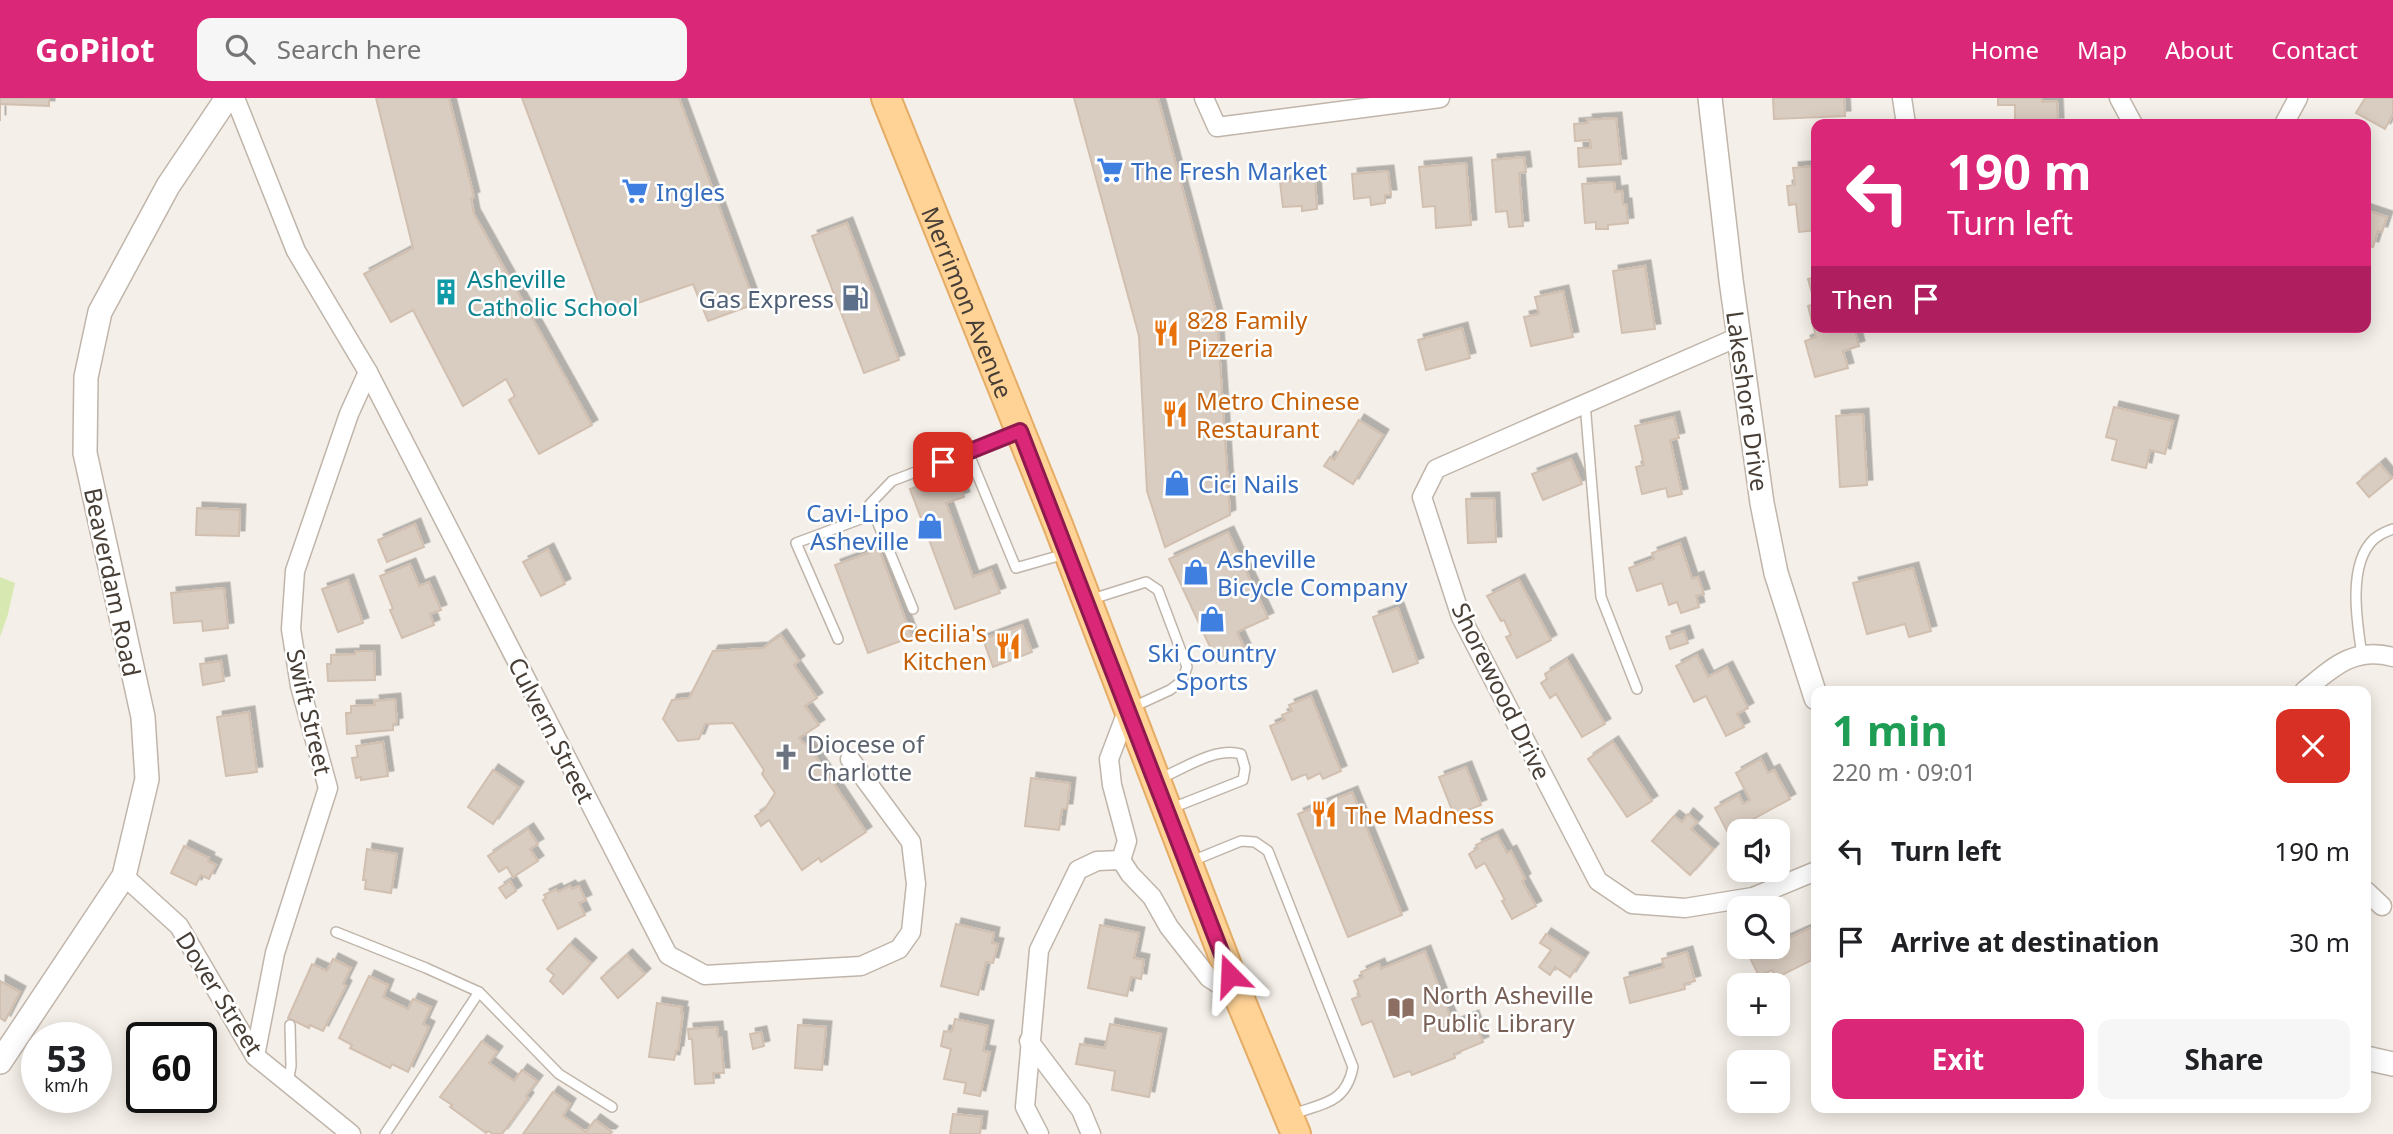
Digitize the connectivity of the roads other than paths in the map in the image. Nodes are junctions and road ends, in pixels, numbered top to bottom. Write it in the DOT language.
graph roads {
  1 [pos="226,98"];
  2 [pos="235,98"];
  3 [pos="886,98"];
  4 [pos="1204,98"];
  5 [pos="1440,98"];
  6 [pos="1710,98"];
  7 [pos="1902,98"];
  8 [pos="2119,98"];
  9 [pos="2298,98"];
  10 [pos="1905,119"];
  11 [pos="2130,119"];
  12 [pos="2287,119"];
  13 [pos="1738,337"];
  14 [pos="368,372"];
  15 [pos="1585,403"];
  16 [pos="1020,431"];
  17 [pos="968,452"];
  18 [pos="874,514"];
  19 [pos="2393,528"];
  20 [pos="1068,554"];
  21 [pos="1087,601"];
  22 [pos="913,609"];
  23 [pos="838,639"];
  24 [pos="2362,655"];
  25 [pos="2393,657"];
  26 [pos="1812,686"];
  27 [pos="2310,686"];
  28 [pos="1637,689"];
  29 [pos="1128,709"];
  30 [pos="850,758"];
  31 [pos="1156,781"];
  32 [pos="1167,810"];
  33 [pos="1121,860"];
  34 [pos="1187,863"];
  35 [pos="1811,873"];
  36 [pos="124,876"];
  37 [pos="2371,896"];
  38 [pos="2382,906"];
  39 [pos="336,932"];
  40 [pos="479,992"];
  41 [pos="1239,997"];
  42 [pos="289,1025"];
  43 [pos="1029,1041"];
  44 [pos="255,1056"];
  45 [pos="2371,1059"];
  46 [pos="0,1062"];
  47 [pos="2393,1064"];
  48 [pos="288,1083"];
  49 [pos="612,1107"];
  50 [pos="1292,1125"];
  51 [pos="351,1134"];
  52 [pos="385,1134"];
  53 [pos="1039,1134"];
  54 [pos="1091,1134"];
  1 -- 36 [label="street, Beaverdam Road"];
  2 -- 14 [label="street, Culvern Street"];
  3 -- 16 [label="main road, Merrimon Avenue"];
  4 -- 5 [label="street"];
  6 -- 13 [label="street, Lakeshore Drive"];
  7 -- 10 [label="street"];
  8 -- 11 [label="street"];
  9 -- 12 [label="street"];
  13 -- 15 [label="street, Shorewood Drive"];
  13 -- 26 [label="street, Lakeshore Drive"];
  14 -- 30 [label="street, Culvern Street"];
  14 -- 44 [label="street, Swift Street"];
  15 -- 28 [label="lane"];
  15 -- 35 [label="street, Shorewood Drive"];
  16 -- 17 [label="lane"];
  16 -- 20 [label="main road, Merrimon Avenue"];
  17 -- 18 [label="lane"];
  17 -- 20 [label="lane"];
  18 -- 22 [label="lane"];
  18 -- 23 [label="lane"];
  19 -- 24 [label="lane"];
  20 -- 21 [label="main road, Merrimon Avenue"];
  21 -- 29 [label="main road, Merrimon Avenue"];
  21 -- 29 [label="lane"];
  24 -- 25 [label="street"];
  24 -- 27 [label="street"];
  29 -- 31 [label="main road, Merrimon Avenue"];
  29 -- 33 [label="street"];
  31 -- 32 [label="main road, Merrimon Avenue"];
  31 -- 32 [label="lane"];
  32 -- 34 [label="main road, Merrimon Avenue"];
  33 -- 41 [label="street"];
  33 -- 43 [label="street"];
  34 -- 41 [label="main road, Merrimon Avenue"];
  34 -- 50 [label="lane"];
  36 -- 44 [label="street, Dover Street"];
  36 -- 46 [label="street, Beaverdam Road"];
  37 -- 38 [label="street"];
  39 -- 40 [label="lane"];
  40 -- 49 [label="lane"];
  40 -- 52 [label="lane"];
  41 -- 50 [label="main road, Merrimon Avenue"];
  42 -- 48 [label="lane"];
  43 -- 53 [label="street"];
  43 -- 54 [label="street"];
  44 -- 48 [label="street, Dover Street"];
  45 -- 47 [label="street"];
  48 -- 51 [label="street, Dover Street"];
}
